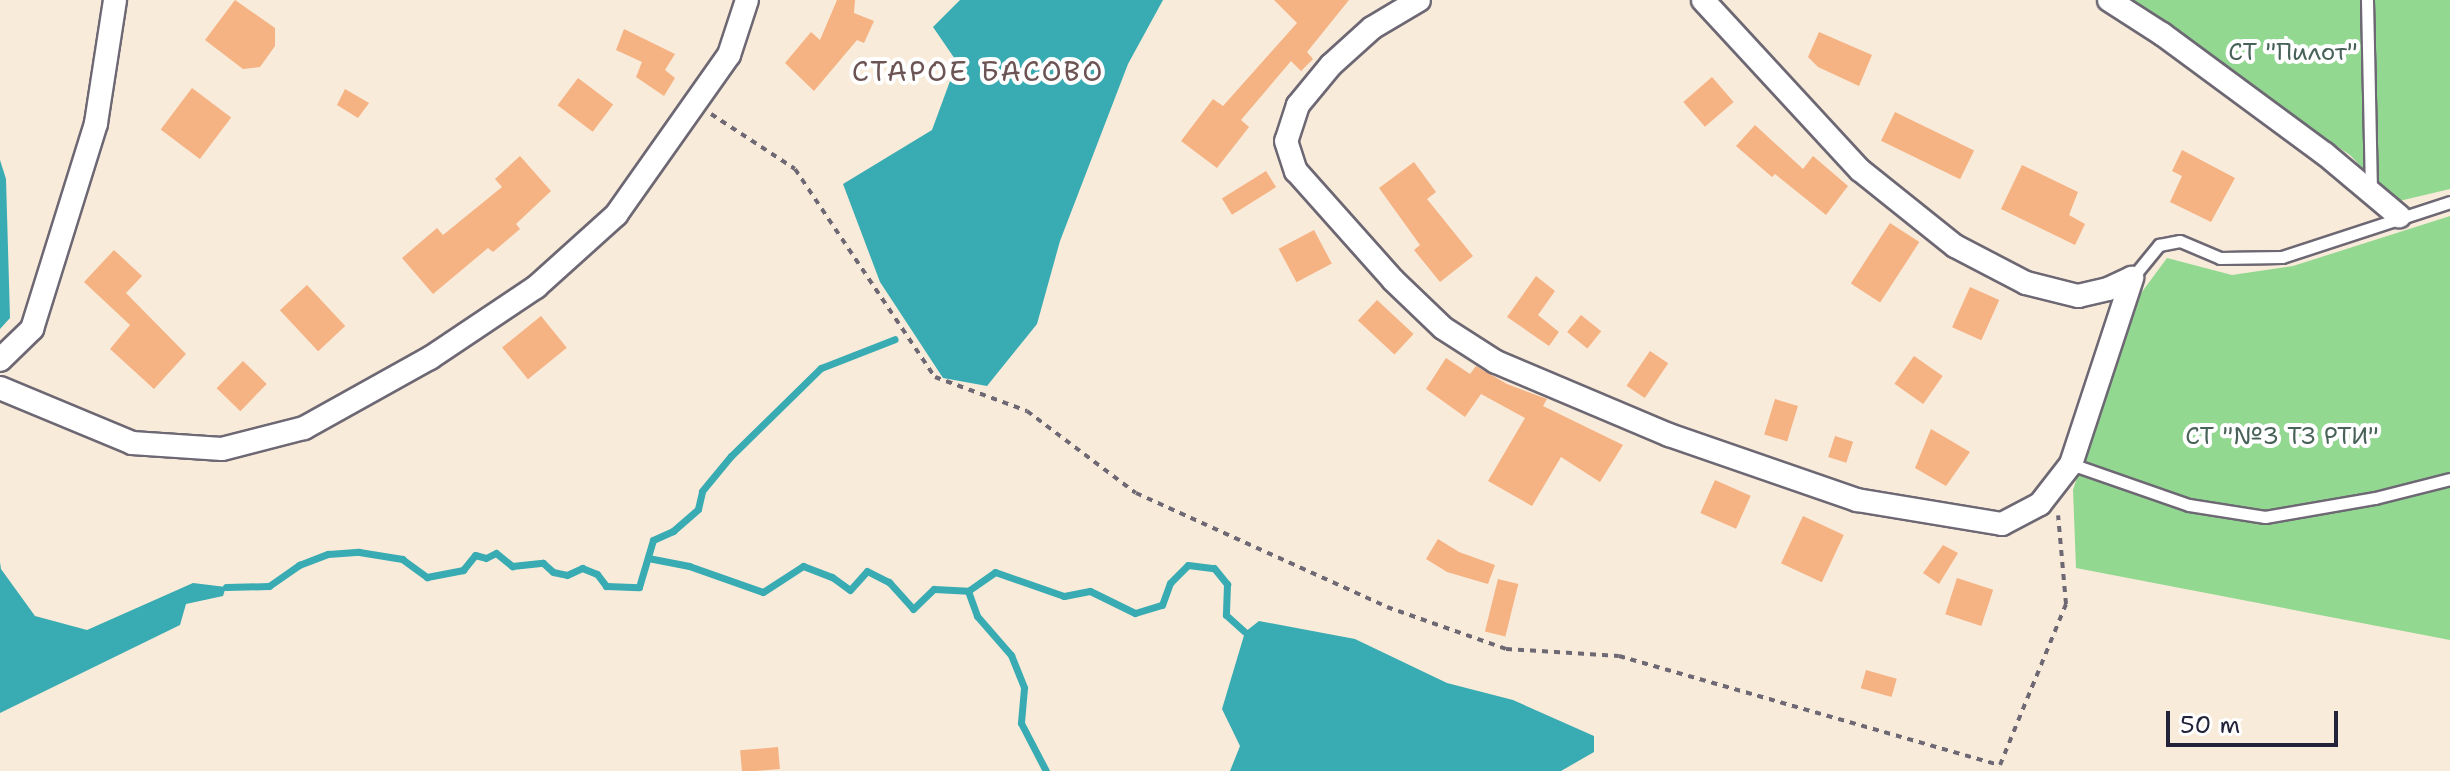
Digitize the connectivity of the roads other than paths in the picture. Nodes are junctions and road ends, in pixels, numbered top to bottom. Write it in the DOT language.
graph roads {
  1 [pos="115,0"];
  2 [pos="747,0"];
  3 [pos="1419,0"];
  4 [pos="1703,0"];
  5 [pos="2109,0"];
  6 [pos="2367,0"];
  7 [pos="2371,193"];
  8 [pos="2450,202"];
  9 [pos="2399,216"];
  10 [pos="2132,278"];
  11 [pos="0,360"];
  12 [pos="0,388"];
  13 [pos="2071,464"];
  14 [pos="2450,479"];
  1 -- 11 [label="street"];
  2 -- 12 [label="street"];
  3 -- 13 [label="street"];
  4 -- 10 [label="street"];
  5 -- 7 [label="street"];
  6 -- 7 [label="lane"];
  7 -- 9 [label="street"];
  8 -- 9 [label="lane"];
  9 -- 10 [label="lane"];
  10 -- 13 [label="street"];
  13 -- 14 [label="lane"];
}
